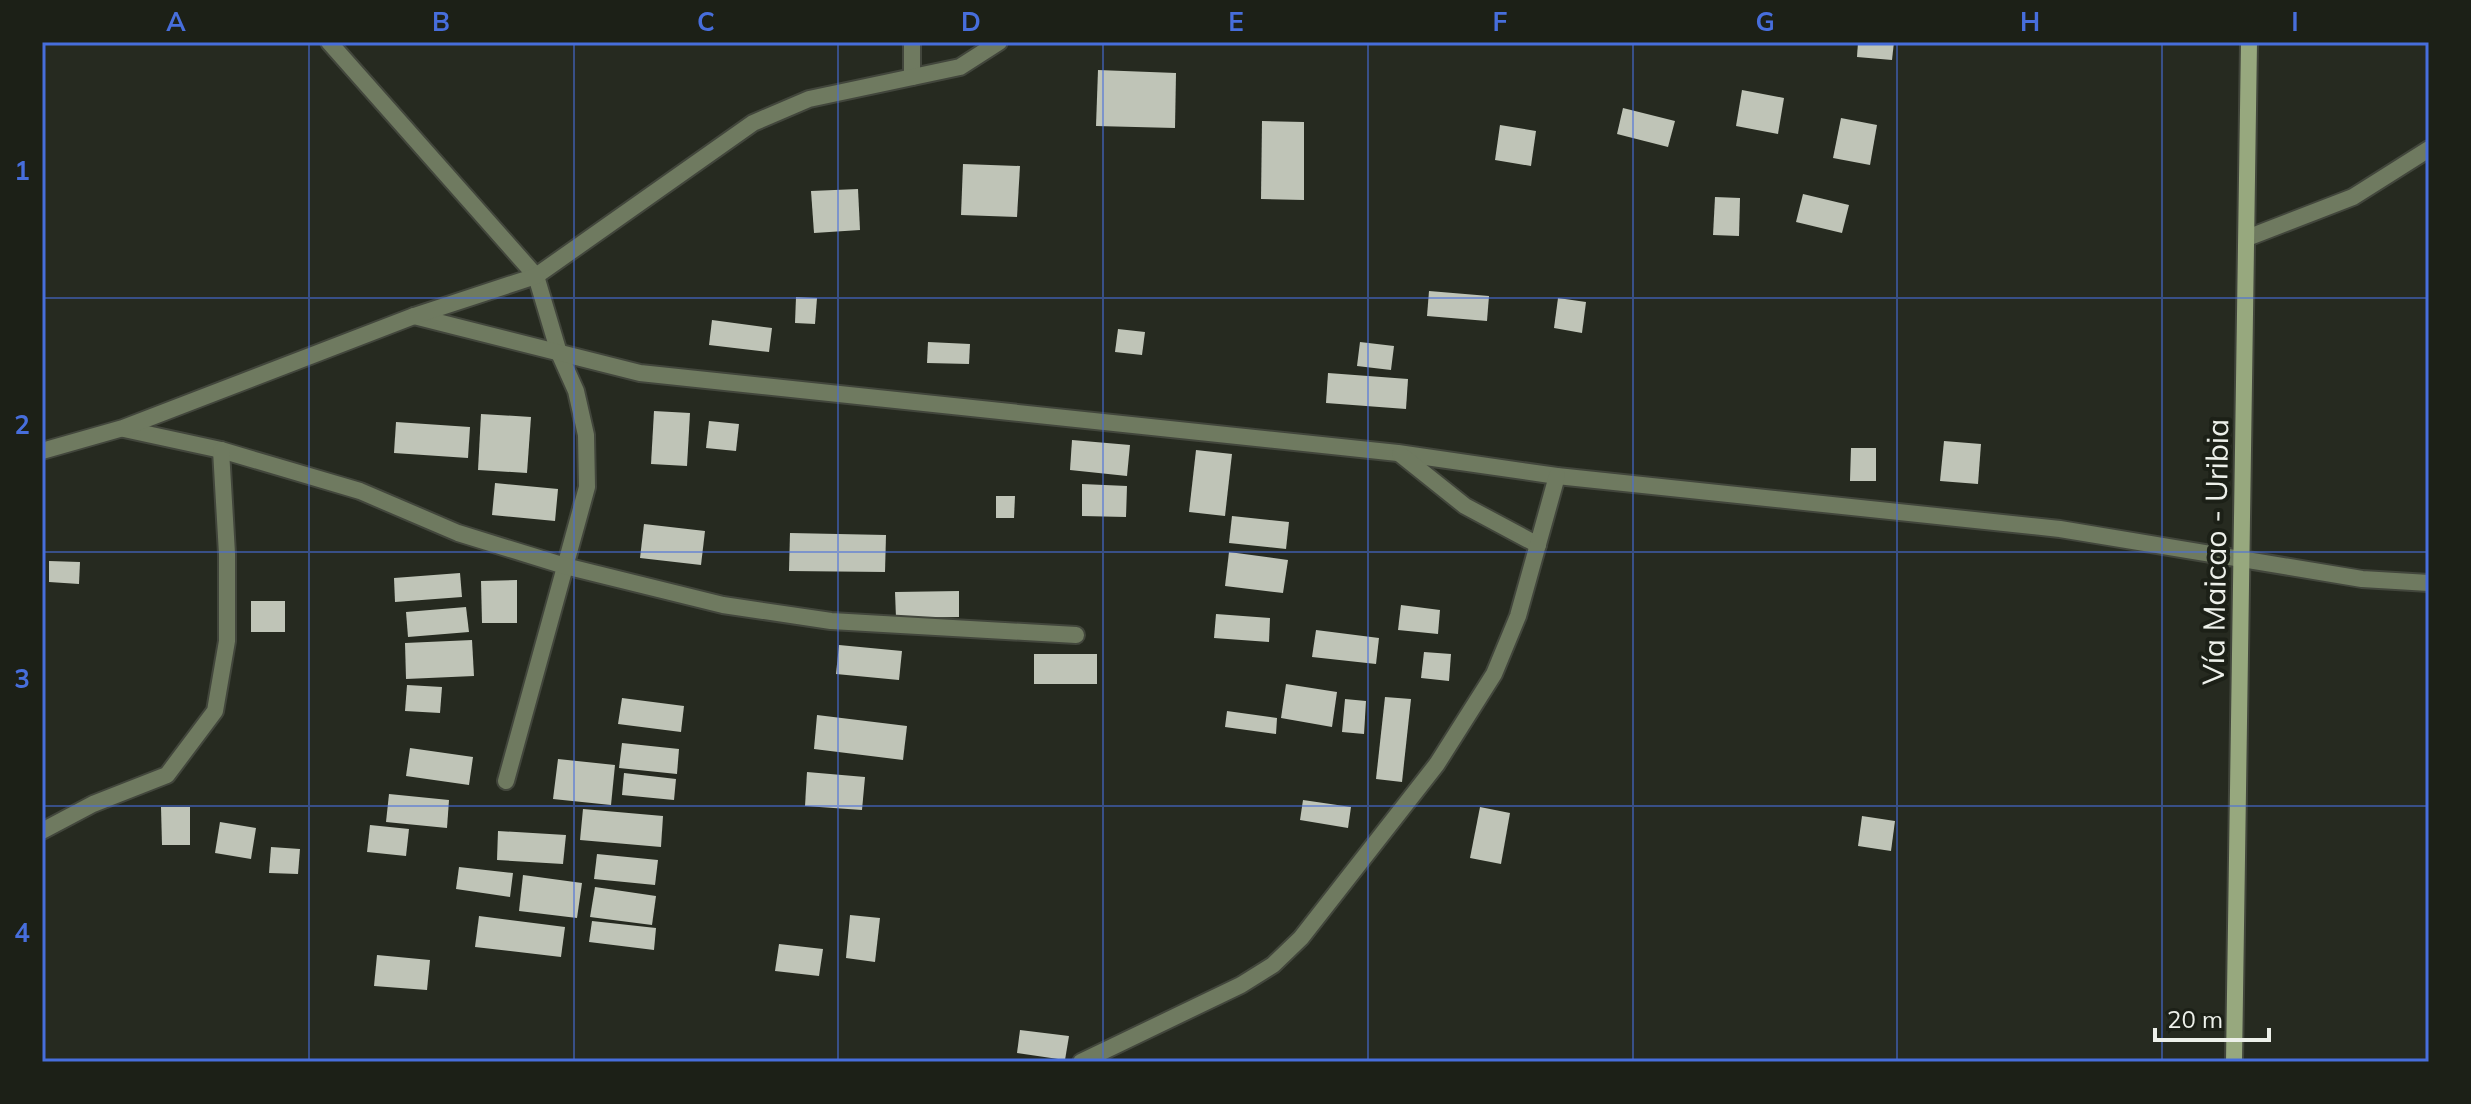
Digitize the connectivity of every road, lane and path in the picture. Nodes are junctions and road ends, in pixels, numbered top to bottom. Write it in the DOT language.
graph roads {
  1 [pos="329,42"];
  2 [pos="912,42"];
  3 [pos="999,42"];
  4 [pos="2249,42"];
  5 [pos="912,77"];
  6 [pos="2429,149"];
  7 [pos="2247,238"];
  8 [pos="536,276"];
  9 [pos="414,316"];
  10 [pos="559,353"];
  11 [pos="123,428"];
  12 [pos="221,450"];
  13 [pos="42,451"];
  14 [pos="1398,453"];
  15 [pos="1557,476"];
  16 [pos="1538,545"];
  17 [pos="2243,561"];
  18 [pos="565,566"];
  19 [pos="2429,583"];
  20 [pos="1076,635"];
  21 [pos="506,781"];
  22 [pos="42,831"];
  23 [pos="1081,1062"];
  24 [pos="2234,1062"];
  1 -- 8 [label="street"];
  2 -- 5 [label="street"];
  3 -- 5 [label="street"];
  4 -- 7 [label="street, Vía Maicao - Uribia"];
  5 -- 8 [label="street"];
  6 -- 7 [label="street"];
  7 -- 17 [label="street, Vía Maicao - Uribia"];
  8 -- 9 [label="street"];
  8 -- 10 [label="street"];
  9 -- 10 [label="street"];
  9 -- 11 [label="street"];
  10 -- 14 [label="street"];
  10 -- 18 [label="street"];
  11 -- 12 [label="street"];
  11 -- 13 [label="street"];
  12 -- 18 [label="street"];
  12 -- 22 [label="street"];
  14 -- 15 [label="street"];
  14 -- 16 [label="street"];
  15 -- 16 [label="street"];
  15 -- 17 [label="street"];
  16 -- 23 [label="street"];
  17 -- 19 [label="street"];
  17 -- 24 [label="street, Vía Maicao - Uribia"];
  18 -- 20 [label="street"];
  18 -- 21 [label="street"];
}
